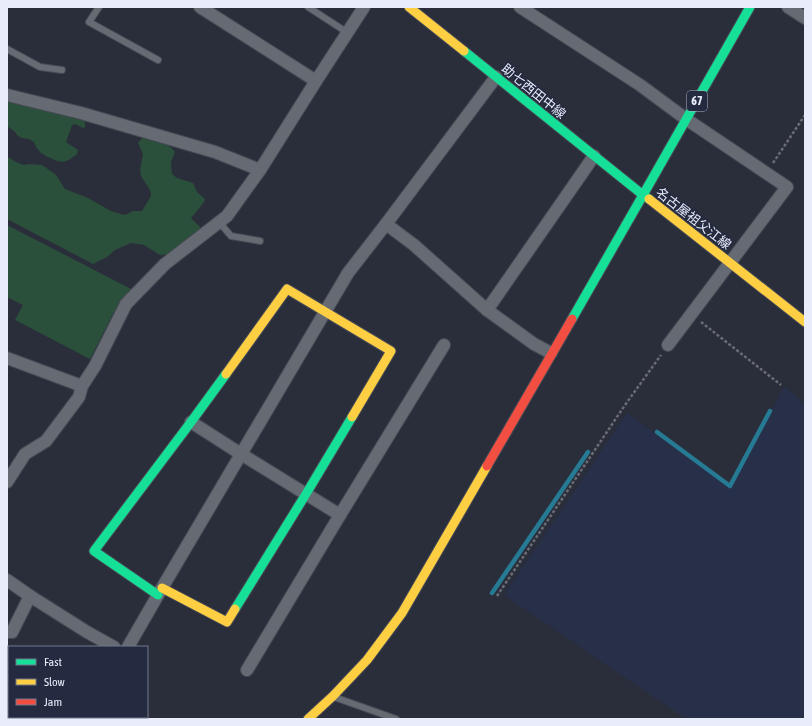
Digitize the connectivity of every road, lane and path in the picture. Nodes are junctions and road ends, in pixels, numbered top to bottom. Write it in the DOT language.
graph roads {
  1 [pos="99,7"];
  2 [pos="200,7"];
  3 [pos="308,7"];
  4 [pos="364,7"];
  5 [pos="409,7"];
  6 [pos="520,7"];
  7 [pos="750,7"];
  8 [pos="788,7"];
  9 [pos="805,18"];
  10 [pos="348,32"];
  11 [pos="7,50"];
  12 [pos="158,60"];
  13 [pos="62,70"];
  14 [pos="496,77"];
  15 [pos="316,82"];
  16 [pos="7,95"];
  17 [pos="805,115"];
  18 [pos="686,119"];
  19 [pos="594,156"];
  20 [pos="260,170"];
  21 [pos="766,172"];
  22 [pos="643,195"];
  23 [pos="219,222"];
  24 [pos="386,224"];
  25 [pos="260,241"];
  26 [pos="730,262"];
  27 [pos="487,310"];
  28 [pos="325,312"];
  29 [pos="691,314"];
  30 [pos="805,322"];
  31 [pos="444,345"];
  32 [pos="668,345"];
  33 [pos="551,353"];
  34 [pos="7,358"];
  35 [pos="781,385"];
  36 [pos="82,386"];
  37 [pos="191,422"];
  38 [pos="240,454"];
  39 [pos="7,482"];
  40 [pos="306,494"];
  41 [pos="340,514"];
  42 [pos="7,580"];
  43 [pos="160,591"];
  44 [pos="30,596"];
  45 [pos="497,596"];
  46 [pos="7,632"];
  47 [pos="112,646"];
  48 [pos="129,646"];
  49 [pos="247,670"];
  50 [pos="332,696"];
  51 [pos="308,719"];
  52 [pos="396,719"];
  1 -- 12 [label="lane"];
  2 -- 15 [label="street"];
  3 -- 10 [label="lane"];
  4 -- 10 [label="street"];
  5 -- 14 [label="street, 助七西田中線"];
  6 -- 18 [label="street"];
  7 -- 18 [label="street, 名古屋祖父江線 / 67"];
  8 -- 9 [label="street"];
  10 -- 15 [label="street"];
  11 -- 13 [label="lane"];
  14 -- 19 [label="street, 助七西田中線"];
  14 -- 24 [label="street"];
  15 -- 20 [label="street"];
  16 -- 20 [label="street"];
  17 -- 21 [label="path"];
  18 -- 21 [label="street"];
  18 -- 22 [label="street, 名古屋祖父江線 / 67"];
  19 -- 22 [label="street, 助七西田中線"];
  19 -- 27 [label="street"];
  20 -- 23 [label="street"];
  21 -- 26 [label="street"];
  22 -- 26 [label="street, 名古屋祖父江線"];
  22 -- 33 [label="street"];
  23 -- 25 [label="lane"];
  23 -- 36 [label="street"];
  24 -- 27 [label="street"];
  24 -- 28 [label="street"];
  26 -- 29 [label="street"];
  26 -- 30 [label="street, 名古屋祖父江線"];
  27 -- 33 [label="street"];
  28 -- 37 [label="street"];
  28 -- 38 [label="street"];
  28 -- 40 [label="street"];
  29 -- 32 [label="street"];
  29 -- 35 [label="path"];
  31 -- 41 [label="street"];
  32 -- 45 [label="path"];
  33 -- 50 [label="street"];
  34 -- 36 [label="street"];
  36 -- 39 [label="street"];
  37 -- 38 [label="street"];
  37 -- 43 [label="street"];
  38 -- 40 [label="street"];
  38 -- 43 [label="street"];
  40 -- 41 [label="street"];
  40 -- 43 [label="street"];
  41 -- 49 [label="street"];
  42 -- 44 [label="street"];
  43 -- 48 [label="street"];
  44 -- 46 [label="street"];
  44 -- 47 [label="street"];
  50 -- 51 [label="street"];
  50 -- 52 [label="lane"];
}
